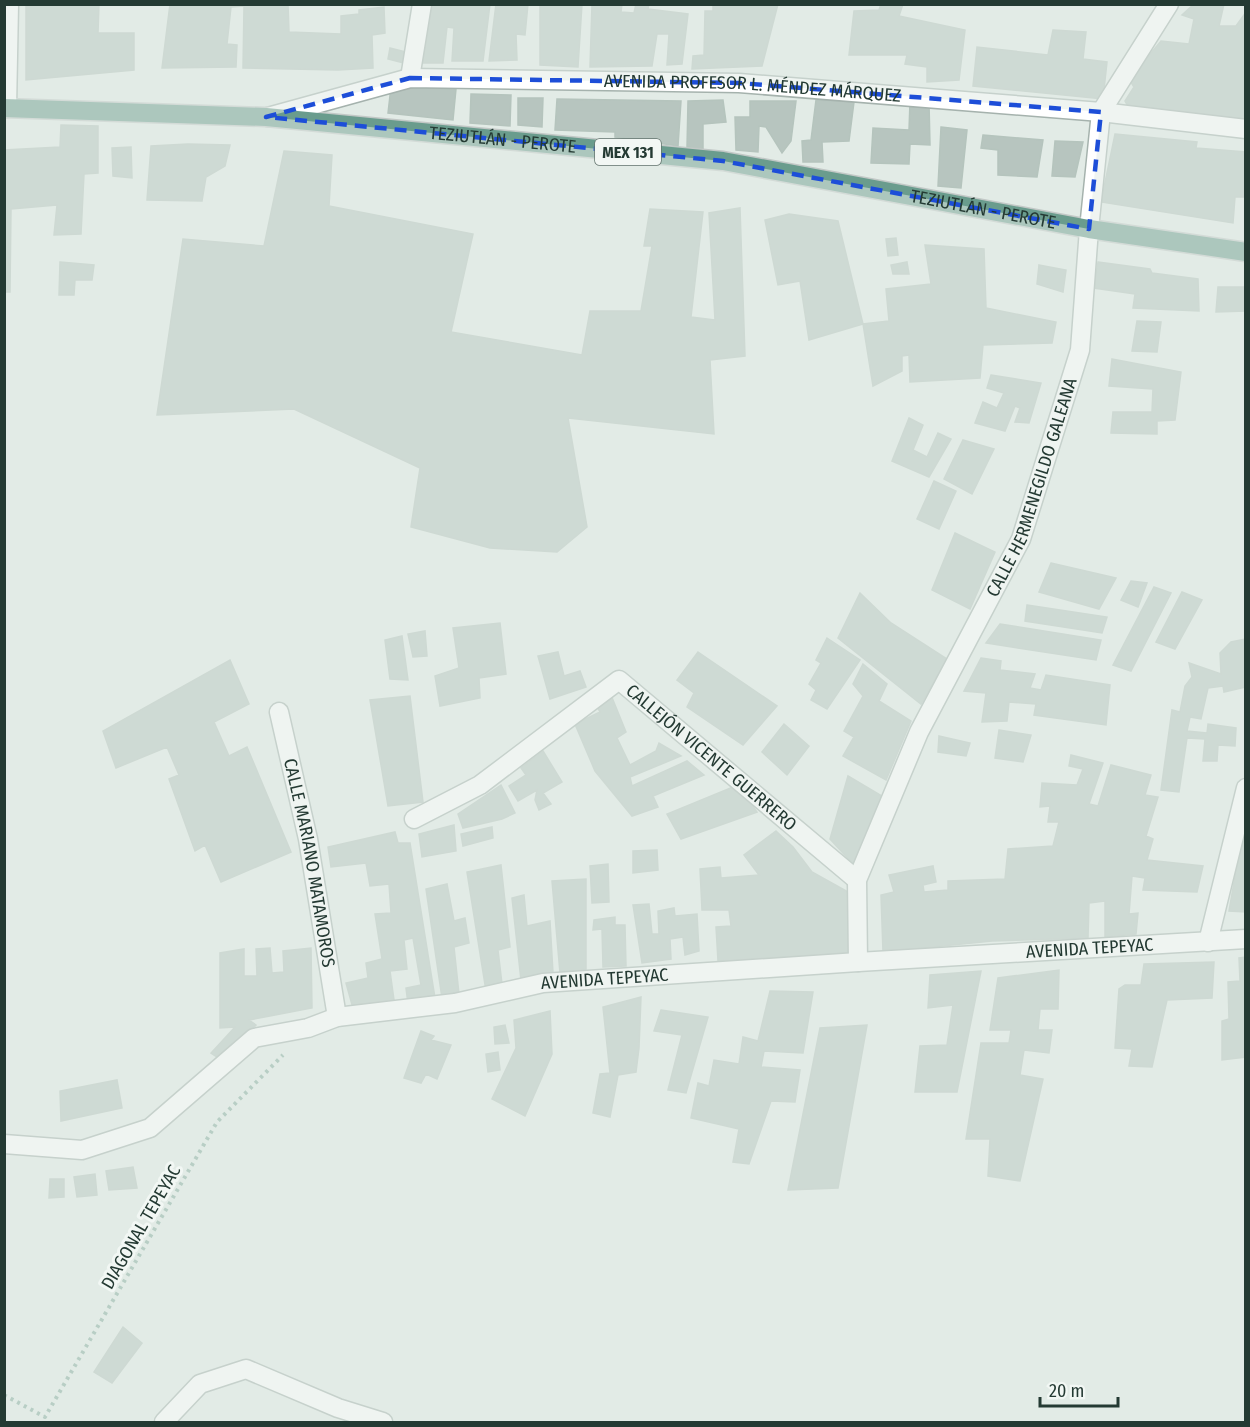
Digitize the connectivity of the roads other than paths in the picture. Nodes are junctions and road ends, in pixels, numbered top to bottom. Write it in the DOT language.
graph roads {
  1 [pos="9,4"];
  2 [pos="422,4"];
  3 [pos="1169,4"];
  4 [pos="410,78"];
  5 [pos="6,108"];
  6 [pos="1101,112"];
  7 [pos="266,117"];
  8 [pos="1245,129"];
  9 [pos="1089,229"];
  10 [pos="1245,252"];
  11 [pos="279,711"];
  12 [pos="1245,788"];
  13 [pos="414,819"];
  14 [pos="857,880"];
  15 [pos="1245,939"];
  16 [pos="1208,942"];
  17 [pos="858,962"];
  18 [pos="337,1017"];
  19 [pos="4,1144"];
  20 [pos="164,1422"];
  21 [pos="383,1422"];
  1 -- 5 [label="street"];
  2 -- 4 [label="street"];
  3 -- 6 [label="street, CALLE HERMENEGILDO GALEANA"];
  4 -- 6 [label="street, AVENIDA PROFESOR L. MÉNDEZ MÁRQUEZ"];
  4 -- 7 [label="street, AVENIDA PROFESOR L. MÉNDEZ MÁRQUEZ"];
  5 -- 7 [label="main road, TEZIUTLÁN - PEROTE / MEX 131"];
  6 -- 8 [label="street, AVENIDA PROFESOR L. MÉNDEZ MÁRQUEZ"];
  6 -- 9 [label="street, CALLE HERMENEGILDO GALEANA"];
  7 -- 9 [label="main road, TEZIUTLÁN - PEROTE / MEX 131"];
  9 -- 10 [label="main road, TEZIUTLÁN - PEROTE / MEX 131"];
  9 -- 14 [label="street, CALLE HERMENEGILDO GALEANA"];
  11 -- 18 [label="street, CALLE MARIANO MATAMOROS"];
  12 -- 16 [label="street"];
  13 -- 14 [label="street, CALLEJÓN VICENTE GUERRERO"];
  14 -- 17 [label="street, CALLE HERMENEGILDO GALEANA"];
  15 -- 16 [label="street, AVENIDA TEPEYAC"];
  16 -- 17 [label="street, AVENIDA TEPEYAC"];
  17 -- 18 [label="street, AVENIDA TEPEYAC"];
  18 -- 19 [label="street, AVENIDA TEPEYAC"];
  20 -- 21 [label="street"];
}
